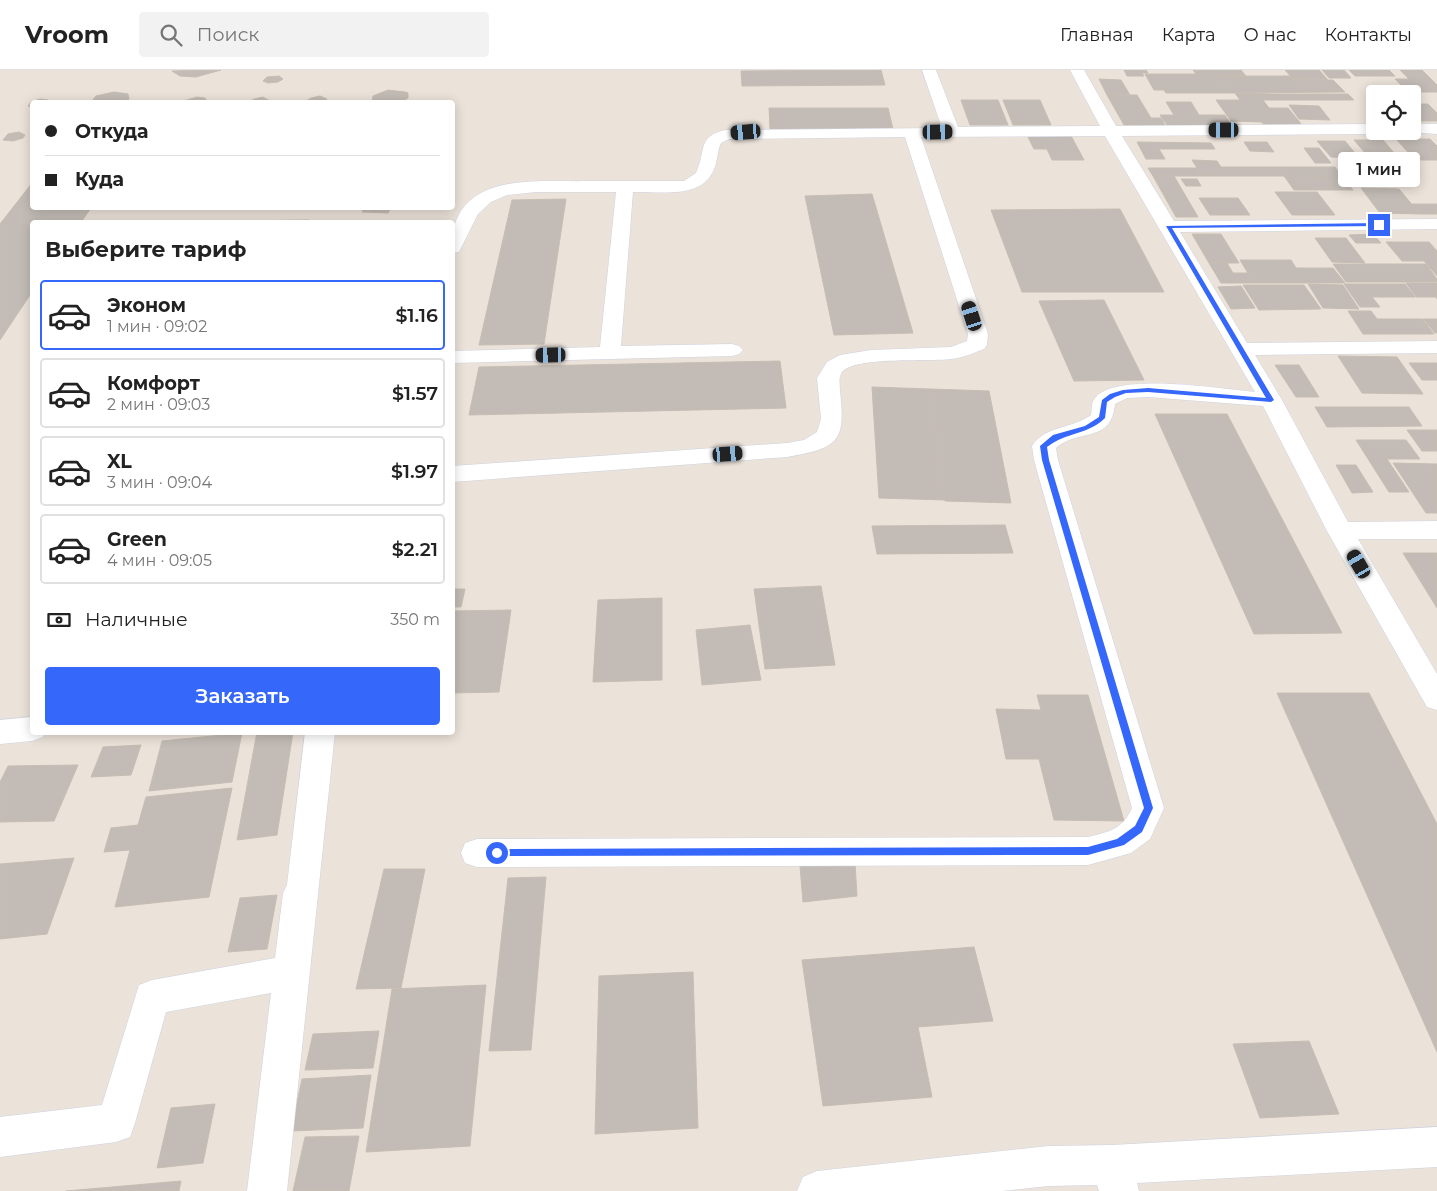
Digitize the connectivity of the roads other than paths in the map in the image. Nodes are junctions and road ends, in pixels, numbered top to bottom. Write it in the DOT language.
graph roads {
  1 [pos="929,70"];
  2 [pos="1077,70"];
  3 [pos="1437,128"];
  4 [pos="1366,129"];
  5 [pos="1421,129"];
  6 [pos="1110,130"];
  7 [pos="910,132"];
  8 [pos="952,132"];
  9 [pos="625,187"];
  10 [pos="1437,224"];
  11 [pos="1168,227"];
  12 [pos="455,242"];
  13 [pos="1437,347"];
  14 [pos="1241,349"];
  15 [pos="732,350"];
  16 [pos="610,353"];
  17 [pos="455,357"];
  18 [pos="1271,400"];
  19 [pos="455,474"];
  20 [pos="1437,530"];
  21 [pos="1340,531"];
  22 [pos="1437,699"];
  23 [pos="30,729"];
  24 [pos="0,732"];
  25 [pos="320,735"];
  26 [pos="477,853"];
  27 [pos="291,972"];
  28 [pos="0,1137"];
  29 [pos="1437,1147"];
  30 [pos="1116,1178"];
  31 [pos="267,1191"];
  32 [pos="817,1191"];
  1 -- 8 [label="street"];
  2 -- 6 [label="street"];
  3 -- 5 [label="street"];
  4 -- 6 [label="street"];
  6 -- 8 [label="street"];
  6 -- 11 [label="street"];
  7 -- 8 [label="street"];
  7 -- 9 [label="street"];
  7 -- 19 [label="street"];
  9 -- 12 [label="street"];
  9 -- 16 [label="street"];
  10 -- 11 [label="street"];
  11 -- 14 [label="street"];
  13 -- 14 [label="street"];
  14 -- 18 [label="street"];
  15 -- 16 [label="street"];
  16 -- 17 [label="street"];
  18 -- 21 [label="street"];
  18 -- 26 [label="street"];
  20 -- 21 [label="street"];
  21 -- 22 [label="street"];
  23 -- 24 [label="street"];
  25 -- 27 [label="street"];
  27 -- 28 [label="street"];
  27 -- 31 [label="street"];
  29 -- 30 [label="street"];
  30 -- 32 [label="street"];
}
